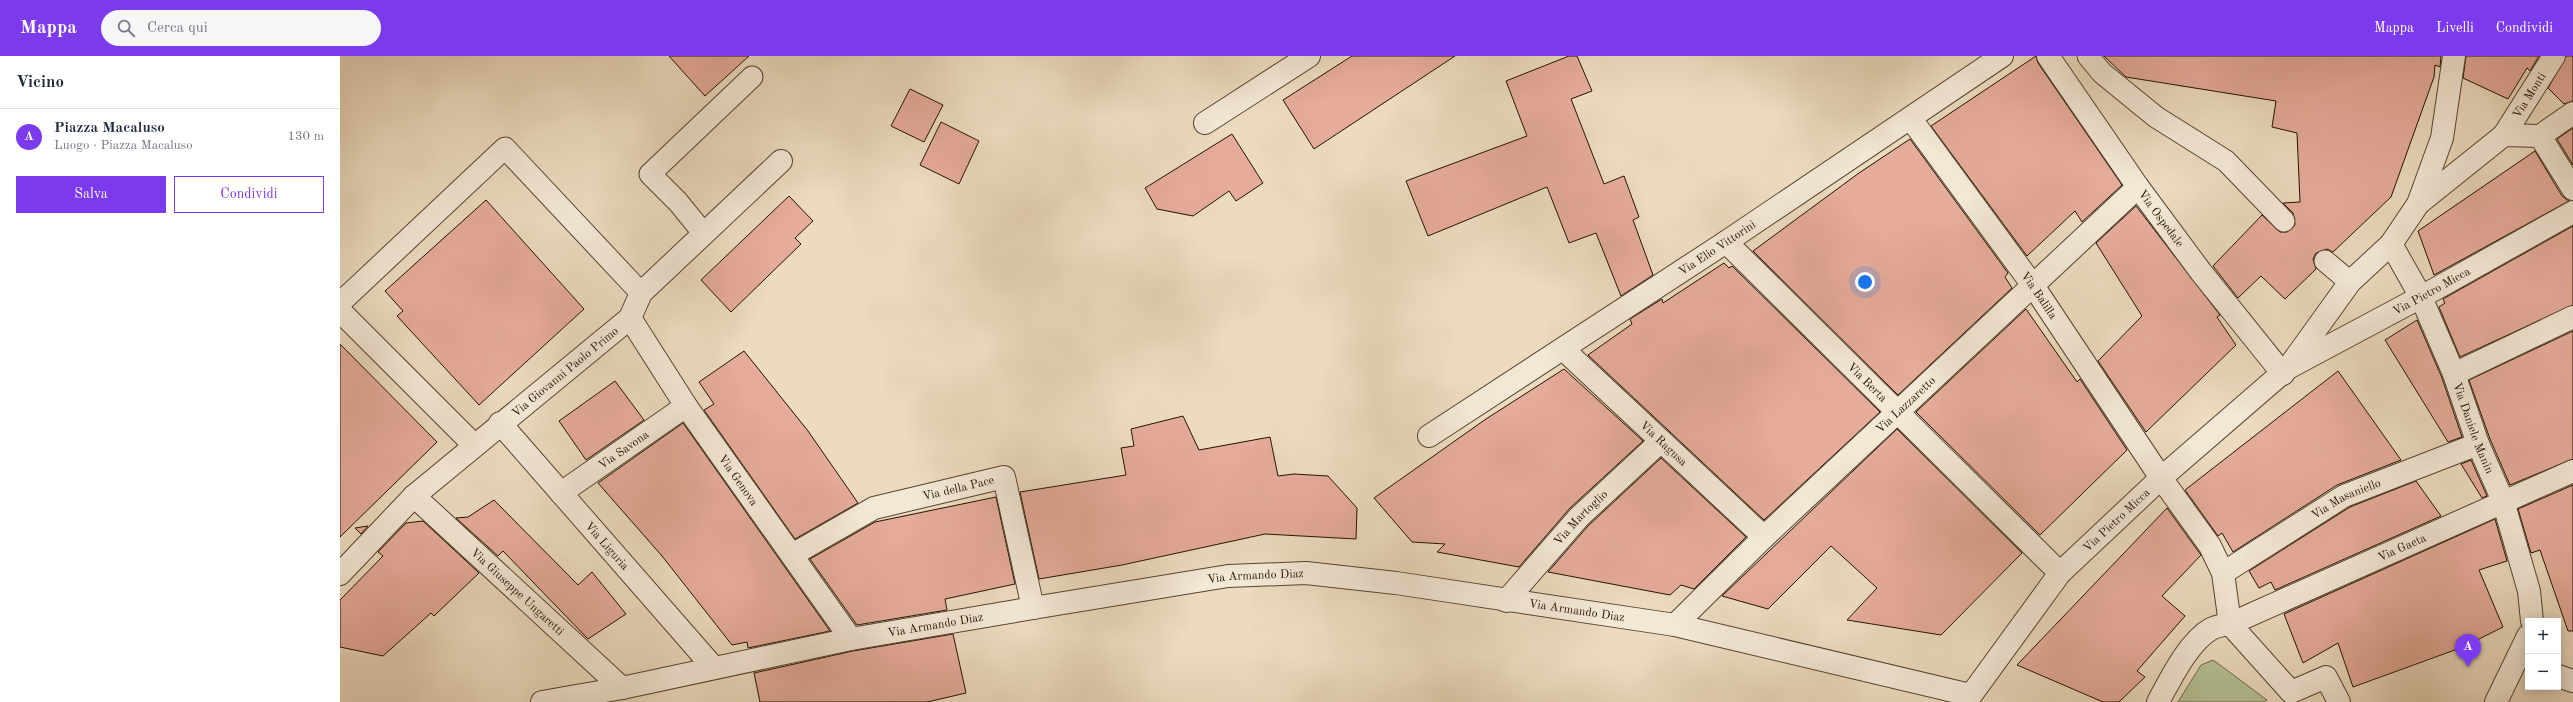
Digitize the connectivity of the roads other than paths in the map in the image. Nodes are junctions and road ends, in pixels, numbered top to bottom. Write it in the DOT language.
graph roads {
  1 [pos="1309,56"];
  2 [pos="2002,56"];
  3 [pos="2048,56"];
  4 [pos="2088,56"];
  5 [pos="2454,56"];
  6 [pos="2554,56"];
  7 [pos="752,77"];
  8 [pos="2573,113"];
  9 [pos="1911,119"];
  10 [pos="1205,123"];
  11 [pos="2504,135"];
  12 [pos="2540,136"];
  13 [pos="782,162"];
  14 [pos="2138,187"];
  15 [pos="2573,189"];
  16 [pos="2418,204"];
  17 [pos="2573,212"];
  18 [pos="2284,221"];
  19 [pos="704,234"];
  20 [pos="1726,242"];
  21 [pos="2391,244"];
  22 [pos="2325,261"];
  23 [pos="2350,282"];
  24 [pos="2034,287"];
  25 [pos="641,293"];
  26 [pos="2422,297"];
  27 [pos="340,303"];
  28 [pos="340,311"];
  29 [pos="2573,317"];
  30 [pos="630,318"];
  31 [pos="1563,349"];
  32 [pos="2285,371"];
  33 [pos="2454,374"];
  34 [pos="686,406"];
  35 [pos="1898,412"];
  36 [pos="500,423"];
  37 [pos="1430,436"];
  38 [pos="1661,441"];
  39 [pos="2478,444"];
  40 [pos="474,445"];
  41 [pos="2573,471"];
  42 [pos="2161,478"];
  43 [pos="561,493"];
  44 [pos="414,496"];
  45 [pos="2503,501"];
  46 [pos="1764,537"];
  47 [pos="792,555"];
  48 [pos="342,566"];
  49 [pos="2223,572"];
  50 [pos="2060,573"];
  51 [pos="1506,601"];
  52 [pos="1033,608"];
  53 [pos="2532,618"];
  54 [pos="2230,624"];
  55 [pos="1675,625"];
  56 [pos="851,639"];
  57 [pos="2525,650"];
  58 [pos="2522,664"];
  59 [pos="714,668"];
  60 [pos="2561,677"];
  61 [pos="2573,681"];
  62 [pos="622,688"];
  63 [pos="1968,699"];
  64 [pos="542,702"];
  65 [pos="2158,702"];
  66 [pos="2338,702"];
  67 [pos="2496,702"];
  1 -- 10 [label="street"];
  2 -- 9 [label="street, Via Elio Vittorini"];
  3 -- 14 [label="street, Via Ospedale"];
  4 -- 18 [label="lane"];
  5 -- 16 [label="street"];
  6 -- 11 [label="street, Via Monti"];
  7 -- 19 [label="lane"];
  8 -- 12 [label="street"];
  9 -- 20 [label="street, Via Elio Vittorini"];
  9 -- 24 [label="street, Via Balilla"];
  11 -- 12 [label="street"];
  11 -- 16 [label="street, Via Monti"];
  12 -- 15 [label="street"];
  13 -- 19 [label="street, Via Giovanni Paolo Primo"];
  14 -- 24 [label="street, Via Lazzaretto"];
  14 -- 32 [label="street, Via Ospedale"];
  16 -- 21 [label="street, Via Pietro Micca"];
  17 -- 26 [label="street, Via Pietro Micca"];
  19 -- 25 [label="street, Via Giovanni Paolo Primo"];
  20 -- 31 [label="street, Via Elio Vittorini"];
  20 -- 35 [label="street, Via Berta"];
  21 -- 23 [label="street, Via Pietro Micca"];
  21 -- 26 [label="street, Via Daniele Manin"];
  22 -- 23 [label="lane"];
  23 -- 32 [label="street, Via Pietro Micca"];
  24 -- 35 [label="street, Via Lazzaretto"];
  24 -- 42 [label="street, Via Balilla"];
  25 -- 27 [label="lane"];
  25 -- 30 [label="street, Via Giovanni Paolo Primo"];
  26 -- 32 [label="street, Via Pietro Micca"];
  26 -- 33 [label="street, Via Daniele Manin"];
  28 -- 40 [label="street"];
  29 -- 33 [label="street"];
  30 -- 34 [label="street, Via Genova"];
  30 -- 36 [label="street, Via Giovanni Paolo Primo"];
  31 -- 37 [label="street, Via Elio Vittorini"];
  31 -- 38 [label="street, Via Ragusa"];
  32 -- 42 [label="street, Via Pietro Micca"];
  33 -- 39 [label="street, Via Daniele Manin"];
  34 -- 43 [label="street, Via Savona"];
  34 -- 47 [label="street, Via Genova"];
  35 -- 46 [label="street, Via Lazzaretto"];
  35 -- 50 [label="street, Via Berta"];
  36 -- 40 [label="street, Via Giovanni Paolo Primo"];
  36 -- 43 [label="street, Via Liguria"];
  38 -- 46 [label="street, Via Ragusa"];
  38 -- 51 [label="street, Via Martoglio"];
  39 -- 45 [label="street, Via Daniele Manin"];
  39 -- 49 [label="street, Via Masaniello"];
  40 -- 44 [label="street, Via Giovanni Paolo Primo"];
  41 -- 45 [label="street, Via Gaeta"];
  42 -- 49 [label="street, Via Balilla"];
  42 -- 50 [label="street, Via Pietro Micca"];
  43 -- 59 [label="street, Via Liguria"];
  44 -- 48 [label="street, Via Giovanni Paolo Primo"];
  44 -- 62 [label="street, Via Giuseppe Ungaretti"];
  45 -- 53 [label="street, Via Daniele Manin"];
  45 -- 54 [label="street, Via Gaeta"];
  46 -- 55 [label="street, Via Lazzaretto"];
  47 -- 52 [label="street, Via della Pace"];
  47 -- 56 [label="street, Via Genova"];
  49 -- 54 [label="street, Via Balilla"];
  50 -- 63 [label="street, Via Pietro Micca"];
  51 -- 52 [label="street, Via Armando Diaz"];
  51 -- 55 [label="street, Via Armando Diaz"];
  52 -- 56 [label="street, Via Armando Diaz"];
  54 -- 65 [label="street, Via Gaeta"];
  54 -- 66 [label="street"];
  55 -- 63 [label="street, Via Armando Diaz"];
  56 -- 59 [label="street, Via Armando Diaz"];
  57 -- 58 [label="street"];
  58 -- 67 [label="street"];
  59 -- 62 [label="street, Via Armando Diaz"];
  60 -- 61 [label="street"];
  62 -- 64 [label="street, Via Armando Diaz"];
}
